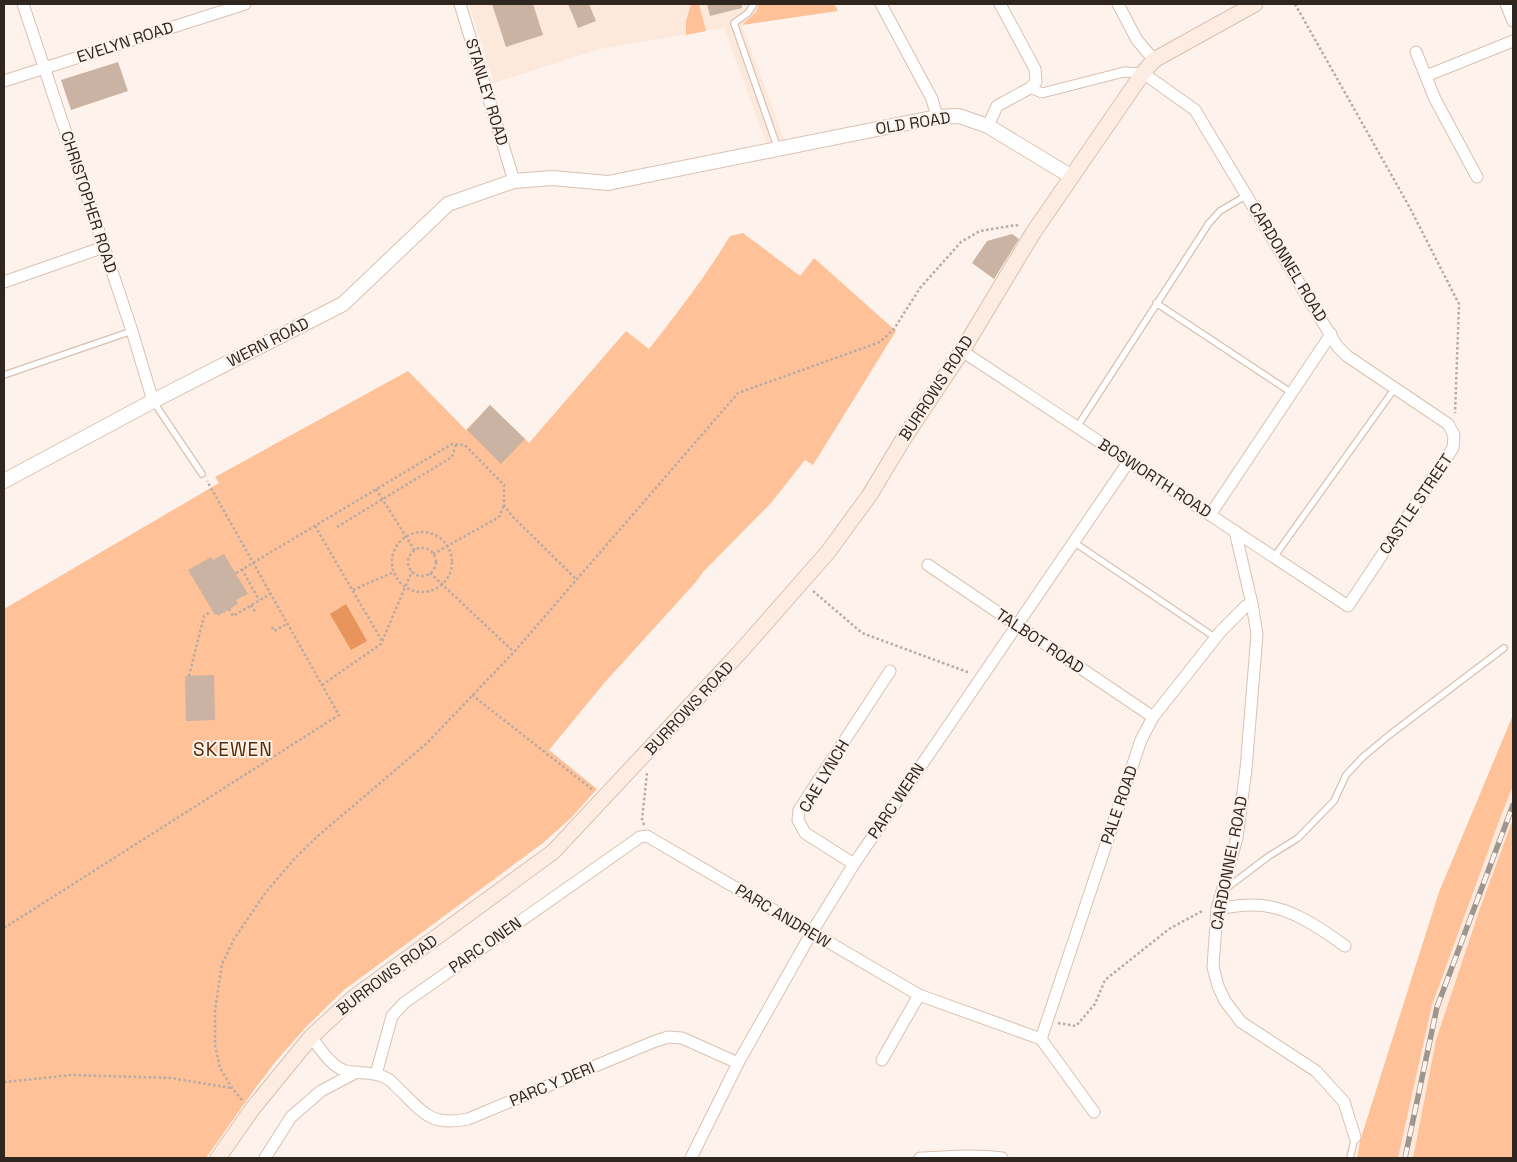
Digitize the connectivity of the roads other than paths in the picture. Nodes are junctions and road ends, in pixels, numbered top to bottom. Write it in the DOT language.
graph roads {
  1 [pos="23,4"];
  2 [pos="245,4"];
  3 [pos="460,4"];
  4 [pos="754,4"];
  5 [pos="881,4"];
  6 [pos="1000,4"];
  7 [pos="1118,4"];
  8 [pos="1255,4"];
  9 [pos="1506,4"];
  10 [pos="1513,21"];
  11 [pos="1513,41"];
  12 [pos="1416,52"];
  13 [pos="1154,60"];
  14 [pos="45,68"];
  15 [pos="1143,73"];
  16 [pos="1426,76"];
  17 [pos="4,81"];
  18 [pos="1030,88"];
  19 [pos="937,117"];
  20 [pos="988,126"];
  21 [pos="778,149"];
  22 [pos="1072,178"];
  23 [pos="1477,178"];
  24 [pos="514,181"];
  25 [pos="1248,195"];
  26 [pos="104,248"];
  27 [pos="4,282"];
  28 [pos="1156,303"];
  29 [pos="132,331"];
  30 [pos="1331,334"];
  31 [pos="962,351"];
  32 [pos="4,376"];
  33 [pos="1395,388"];
  34 [pos="1292,393"];
  35 [pos="153,401"];
  36 [pos="1077,427"];
  37 [pos="1129,462"];
  38 [pos="202,474"];
  39 [pos="4,481"];
  40 [pos="1210,515"];
  41 [pos="1235,531"];
  42 [pos="1075,543"];
  43 [pos="1274,557"];
  44 [pos="928,565"];
  45 [pos="1252,604"];
  46 [pos="1348,606"];
  47 [pos="1016,626"];
  48 [pos="1216,638"];
  49 [pos="1504,648"];
  50 [pos="890,671"];
  51 [pos="1153,717"];
  52 [pos="647,836"];
  53 [pos="854,864"];
  54 [pos="1220,893"];
  55 [pos="1217,909"];
  56 [pos="812,932"];
  57 [pos="1345,946"];
  58 [pos="919,995"];
  59 [pos="311,1037"];
  60 [pos="1041,1039"];
  61 [pos="882,1060"];
  62 [pos="738,1063"];
  63 [pos="357,1072"];
  64 [pos="376,1074"];
  65 [pos="1094,1112"];
  66 [pos="1355,1138"];
  67 [pos="218,1158"];
  68 [pos="265,1158"];
  69 [pos="691,1158"];
  70 [pos="920,1158"];
  71 [pos="1002,1158"];
  72 [pos="1350,1158"];
  1 -- 14 [label="street, CHRISTOPHER ROAD"];
  2 -- 14 [label="street, EVELYN ROAD"];
  3 -- 24 [label="street, STANLEY ROAD"];
  4 -- 21 [label="lane"];
  5 -- 19 [label="street"];
  6 -- 18 [label="street"];
  7 -- 13 [label="street"];
  8 -- 13 [label="main road"];
  9 -- 10 [label="street"];
  11 -- 16 [label="street"];
  12 -- 16 [label="street"];
  13 -- 15 [label="main road"];
  14 -- 17 [label="street, EVELYN ROAD"];
  14 -- 26 [label="street, CHRISTOPHER ROAD"];
  15 -- 18 [label="street"];
  15 -- 22 [label="main road"];
  15 -- 25 [label="street, CARDONNEL ROAD"];
  16 -- 23 [label="street"];
  18 -- 20 [label="street"];
  19 -- 20 [label="street, OLD ROAD"];
  19 -- 21 [label="street, OLD ROAD"];
  20 -- 22 [label="street, OLD ROAD"];
  21 -- 24 [label="street, OLD ROAD"];
  22 -- 31 [label="main road, BURROWS ROAD"];
  24 -- 35 [label="street, WERN ROAD"];
  25 -- 28 [label="lane"];
  25 -- 30 [label="street, CARDONNEL ROAD"];
  26 -- 27 [label="street"];
  26 -- 29 [label="street, CHRISTOPHER ROAD"];
  28 -- 34 [label="lane"];
  28 -- 36 [label="lane"];
  29 -- 32 [label="lane"];
  29 -- 35 [label="street, CHRISTOPHER ROAD"];
  30 -- 33 [label="street, CASTLE STREET"];
  30 -- 34 [label="street, CARDONNEL ROAD"];
  31 -- 36 [label="street, BOSWORTH ROAD"];
  31 -- 59 [label="main road, BURROWS ROAD"];
  33 -- 43 [label="lane"];
  33 -- 46 [label="street, CASTLE STREET"];
  34 -- 40 [label="street, CARDONNEL ROAD"];
  35 -- 38 [label="lane"];
  35 -- 39 [label="street, WERN ROAD"];
  36 -- 37 [label="street, BOSWORTH ROAD"];
  37 -- 40 [label="street, BOSWORTH ROAD"];
  37 -- 42 [label="street, PARC WERN"];
  40 -- 41 [label="street, BOSWORTH ROAD"];
  41 -- 43 [label="street, BOSWORTH ROAD"];
  41 -- 45 [label="street, CARDONNEL ROAD"];
  42 -- 47 [label="street, PARC WERN"];
  42 -- 48 [label="lane"];
  43 -- 46 [label="street, BOSWORTH ROAD"];
  44 -- 47 [label="street, TALBOT ROAD"];
  45 -- 48 [label="street, PALE ROAD"];
  45 -- 54 [label="street, CARDONNEL ROAD"];
  47 -- 51 [label="street, TALBOT ROAD"];
  47 -- 53 [label="street, PARC WERN"];
  48 -- 51 [label="street, PALE ROAD"];
  49 -- 54 [label="lane"];
  50 -- 53 [label="street, CAE LYNCH"];
  51 -- 60 [label="street, PALE ROAD"];
  52 -- 56 [label="street, PARC ANDREW"];
  52 -- 64 [label="street, PARC ONEN"];
  53 -- 56 [label="street, PARC WERN"];
  54 -- 55 [label="street, CARDONNEL ROAD"];
  55 -- 57 [label="street"];
  55 -- 66 [label="street, CARDONNEL ROAD"];
  56 -- 58 [label="street, PARC ANDREW"];
  56 -- 62 [label="street, PARC WERN"];
  58 -- 60 [label="street"];
  58 -- 61 [label="street"];
  59 -- 63 [label="street"];
  59 -- 67 [label="main road, BURROWS ROAD"];
  60 -- 65 [label="street"];
  62 -- 64 [label="street, PARC Y DERI"];
  62 -- 69 [label="street, PARC WERN"];
  63 -- 64 [label="street"];
  63 -- 68 [label="street"];
  66 -- 72 [label="lane"];
  70 -- 71 [label="street"];
}
